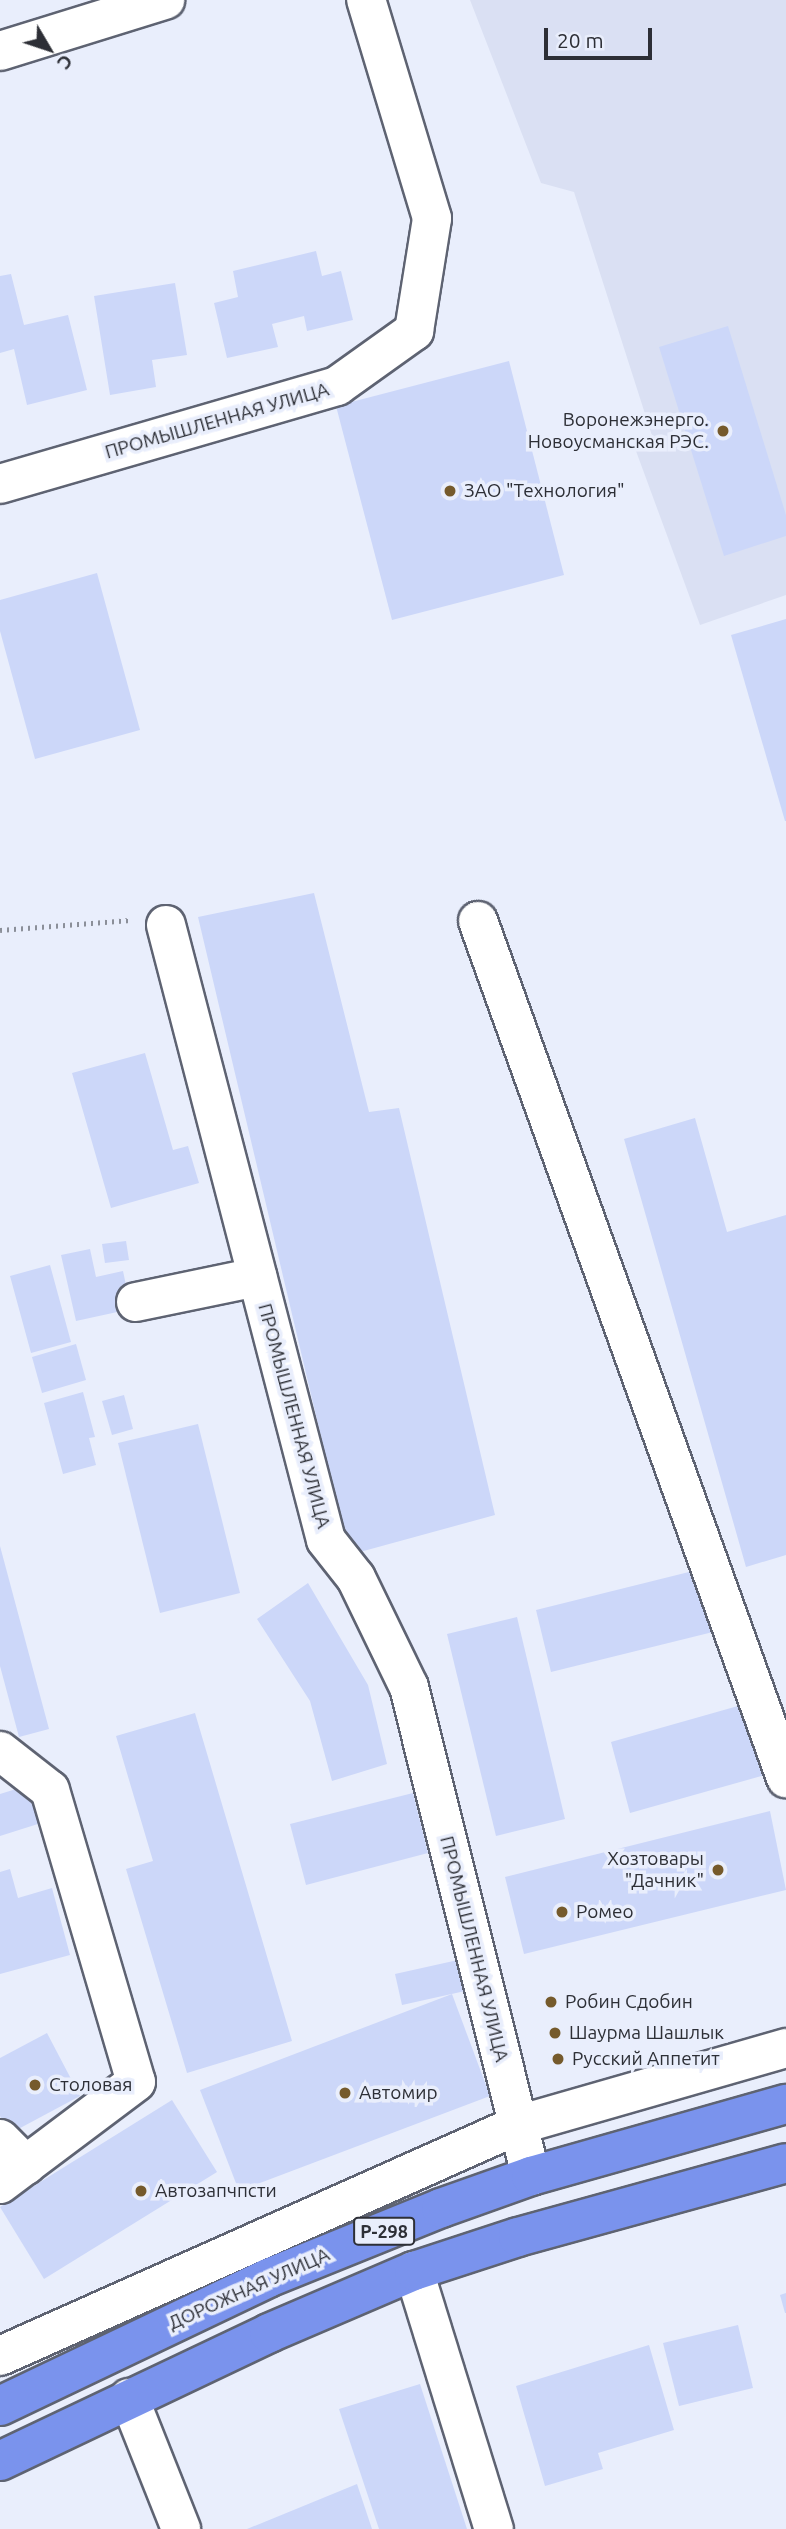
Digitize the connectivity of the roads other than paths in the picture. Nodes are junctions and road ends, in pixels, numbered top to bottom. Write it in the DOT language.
graph roads {
  1 [pos="165,0"];
  2 [pos="366,0"];
  3 [pos="0,51"];
  4 [pos="0,484"];
  5 [pos="478,921"];
  6 [pos="166,925"];
  7 [pos="257,1277"];
  8 [pos="136,1302"];
  9 [pos="0,1751"];
  10 [pos="786,1778"];
  11 [pos="786,2048"];
  12 [pos="786,2104"];
  13 [pos="518,2125"];
  14 [pos="9,2163"];
  15 [pos="786,2163"];
  16 [pos="531,2176"];
  17 [pos="414,2271"];
  18 [pos="0,2356"];
  19 [pos="129,2398"];
  20 [pos="0,2406"];
  21 [pos="0,2461"];
  22 [pos="181,2529"];
  23 [pos="494,2529"];
  1 -- 3 [label="street"];
  2 -- 4 [label="street, ПРОМЫШЛЕННАЯ УЛИЦА"];
  5 -- 10 [label="street"];
  6 -- 7 [label="street, ПРОМЫШЛЕННАЯ УЛИЦА"];
  7 -- 8 [label="street"];
  7 -- 13 [label="street, ПРОМЫШЛЕННАЯ УЛИЦА"];
  9 -- 14 [label="street"];
  11 -- 13 [label="street"];
  12 -- 16 [label="highway, ДОРОЖНАЯ УЛИЦА / Р-298"];
  13 -- 16 [label="street, ПРОМЫШЛЕННАЯ УЛИЦА"];
  13 -- 18 [label="street"];
  15 -- 17 [label="highway, Р-298"];
  16 -- 20 [label="highway, ДОРОЖНАЯ УЛИЦА / Р-298"];
  17 -- 19 [label="highway, Р-298"];
  17 -- 23 [label="street"];
  19 -- 21 [label="highway, Р-298"];
  19 -- 22 [label="street"];
}
